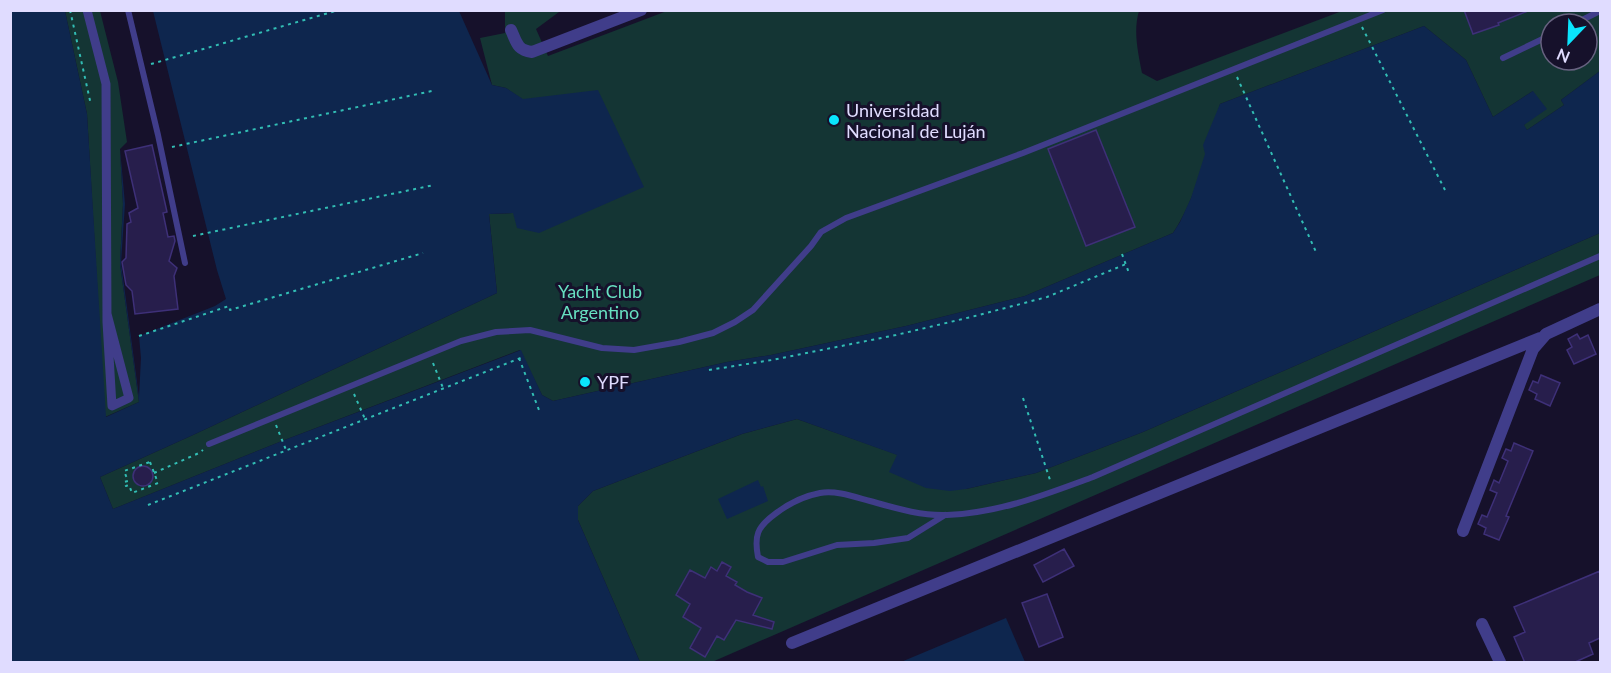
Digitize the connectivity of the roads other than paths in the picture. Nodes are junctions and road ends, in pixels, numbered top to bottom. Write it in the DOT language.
graph roads {
  1 [pos="87,10"];
  2 [pos="128,10"];
  3 [pos="641,10"];
  4 [pos="1383,10"];
  5 [pos="511,30"];
  6 [pos="1539,41"];
  7 [pos="1503,58"];
  8 [pos="1600,256"];
  9 [pos="185,263"];
  10 [pos="1600,309"];
  11 [pos="107,314"];
  12 [pos="1540,338"];
  13 [pos="208,444"];
  14 [pos="945,515"];
  15 [pos="1463,531"];
  16 [pos="1482,624"];
  17 [pos="792,643"];
  18 [pos="1500,663"];
  1 -- 11 [label="street"];
  2 -- 9 [label="lane"];
  3 -- 5 [label="street"];
  4 -- 13 [label="lane"];
  6 -- 7 [label="lane"];
  8 -- 14 [label="lane"];
  10 -- 12 [label="street"];
  11 -- 11 [label="street"];
  12 -- 15 [label="street"];
  12 -- 17 [label="street"];
  14 -- 14 [label="lane"];
  16 -- 18 [label="street"];
}
